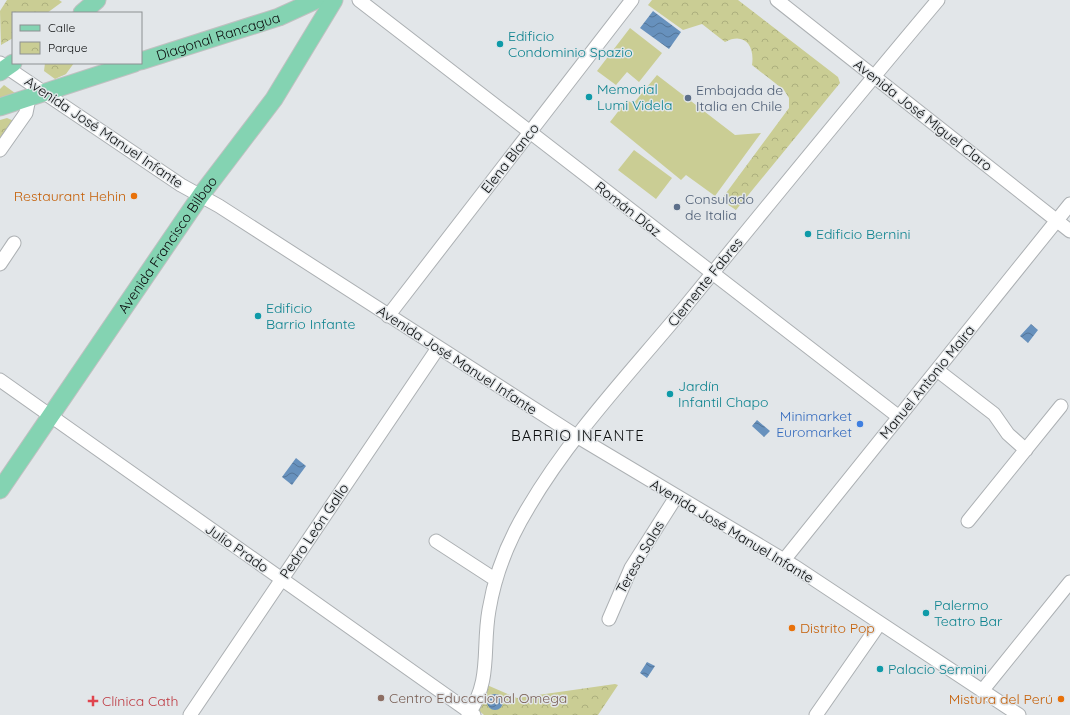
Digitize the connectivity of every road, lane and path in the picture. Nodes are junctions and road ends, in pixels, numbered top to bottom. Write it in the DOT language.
graph roads {
  1 [pos="97,0"];
  2 [pos="316,0"];
  3 [pos="334,0"];
  4 [pos="359,0"];
  5 [pos="632,0"];
  6 [pos="777,0"];
  7 [pos="938,0"];
  8 [pos="83,12"];
  9 [pos="142,61"];
  10 [pos="132,64"];
  11 [pos="5,66"];
  12 [pos="874,76"];
  13 [pos="36,95"];
  14 [pos="0,107"];
  15 [pos="529,132"];
  16 [pos="0,150"];
  17 [pos="201,195"];
  18 [pos="1070,204"];
  19 [pos="1057,220"];
  20 [pos="1070,231"];
  21 [pos="14,243"];
  22 [pos="0,264"];
  23 [pos="712,273"];
  24 [pos="388,316"];
  25 [pos="438,348"];
  26 [pos="937,370"];
  27 [pos="0,380"];
  28 [pos="1061,406"];
  29 [pos="50,416"];
  30 [pos="899,417"];
  31 [pos="578,437"];
  32 [pos="1026,450"];
  33 [pos="0,490"];
  34 [pos="676,497"];
  35 [pos="968,521"];
  36 [pos="436,541"];
  37 [pos="784,560"];
  38 [pos="281,579"];
  39 [pos="496,580"];
  40 [pos="1070,582"];
  41 [pos="609,619"];
  42 [pos="880,623"];
  43 [pos="982,691"];
  44 [pos="470,714"];
  45 [pos="190,715"];
  46 [pos="816,715"];
  47 [pos="1019,715"];
  1 -- 8 [label="main road"];
  2 -- 9 [label="main road, Diagonal Rancagua"];
  3 -- 17 [label="main road, Avenida Francisco Bilbao"];
  4 -- 15 [label="street, Román Díaz"];
  5 -- 15 [label="street, Elena Blanco"];
  6 -- 12 [label="street, Avenida José Miguel Claro"];
  7 -- 12 [label="street, Clemente Fabres"];
  10 -- 13 [label="main road"];
  11 -- 13 [label="street, Avenida José Manuel Infante"];
  12 -- 19 [label="street, Avenida José Miguel Claro"];
  12 -- 23 [label="street, Clemente Fabres"];
  13 -- 14 [label="main road"];
  13 -- 16 [label="street"];
  13 -- 17 [label="street, Avenida José Manuel Infante"];
  15 -- 23 [label="street, Román Díaz"];
  15 -- 24 [label="street, Elena Blanco"];
  17 -- 24 [label="street, Avenida José Manuel Infante"];
  17 -- 29 [label="main road, Avenida Francisco Bilbao"];
  18 -- 19 [label="street, Manuel Antonio Maira"];
  19 -- 20 [label="street, Avenida José Miguel Claro"];
  19 -- 26 [label="street, Manuel Antonio Maira"];
  21 -- 22 [label="street"];
  23 -- 30 [label="street, Román Díaz"];
  23 -- 31 [label="street, Clemente Fabres"];
  24 -- 25 [label="street, Avenida José Manuel Infante"];
  25 -- 31 [label="street, Avenida José Manuel Infante"];
  25 -- 38 [label="street, Pedro León Gallo"];
  26 -- 30 [label="street, Manuel Antonio Maira"];
  26 -- 32 [label="street"];
  27 -- 29 [label="street, Julio Prado"];
  28 -- 32 [label="street"];
  29 -- 33 [label="main road, Avenida Francisco Bilbao"];
  29 -- 38 [label="street, Julio Prado"];
  30 -- 37 [label="street, Manuel Antonio Maira"];
  31 -- 34 [label="street, Avenida José Manuel Infante"];
  31 -- 39 [label="street, Clemente Fabres"];
  32 -- 35 [label="street"];
  34 -- 37 [label="street, Avenida José Manuel Infante"];
  34 -- 41 [label="street, Teresa Salas"];
  36 -- 39 [label="street"];
  37 -- 42 [label="street, Avenida José Manuel Infante"];
  38 -- 44 [label="street, Julio Prado"];
  38 -- 45 [label="street, Pedro León Gallo"];
  39 -- 44 [label="street, Clemente Fabres"];
  40 -- 43 [label="street"];
  42 -- 43 [label="street, Avenida José Manuel Infante"];
  42 -- 46 [label="street"];
  43 -- 47 [label="street, Avenida José Manuel Infante"];
}
